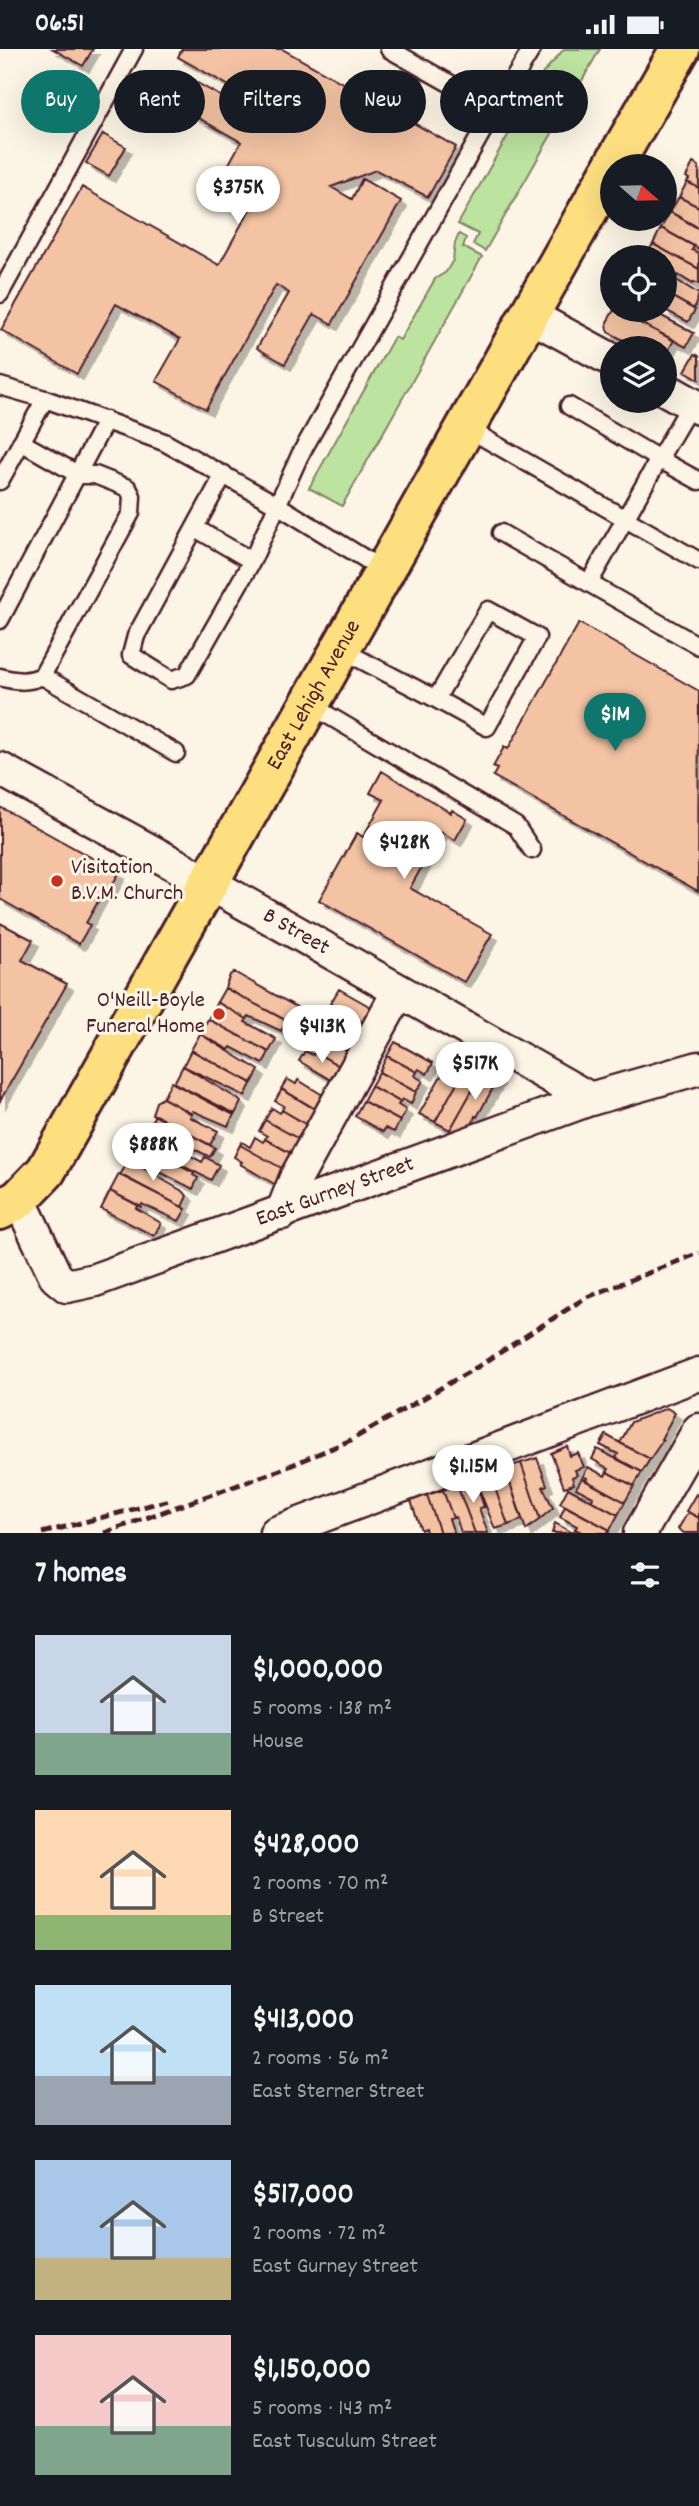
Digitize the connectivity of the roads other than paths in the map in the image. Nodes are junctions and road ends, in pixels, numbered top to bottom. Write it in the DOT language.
graph roads {
  1 [pos="134,49"];
  2 [pos="389,49"];
  3 [pos="532,49"];
  4 [pos="680,49"];
  5 [pos="519,70"];
  6 [pos="440,78"];
  7 [pos="481,133"];
  8 [pos="620,154"];
  9 [pos="600,190"];
  10 [pos="0,294"];
  11 [pos="529,315"];
  12 [pos="600,354"];
  13 [pos="0,386"];
  14 [pos="45,399"];
  15 [pos="685,401"];
  16 [pos="569,406"];
  17 [pos="106,420"];
  18 [pos="465,427"];
  19 [pos="21,442"];
  20 [pos="659,459"];
  21 [pos="224,474"];
  22 [pos="79,475"];
  23 [pos="0,481"];
  24 [pos="699,481"];
  25 [pos="279,506"];
  26 [pos="625,519"];
  27 [pos="195,528"];
  28 [pos="501,533"];
  29 [pos="252,561"];
  30 [pos="699,561"];
  31 [pos="385,571"];
  32 [pos="589,583"];
  33 [pos="0,621"];
  34 [pos="699,646"];
  35 [pos="342,649"];
  36 [pos="42,676"];
  37 [pos="0,677"];
  38 [pos="436,699"];
  39 [pos="309,705"];
  40 [pos="176,753"];
  41 [pos="0,769"];
  42 [pos="532,850"];
  43 [pos="209,883"];
  44 [pos="398,992"];
  45 [pos="699,1068"];
  46 [pos="590,1099"];
  47 [pos="9,1205"];
  48 [pos="282,1213"];
  49 [pos="699,1374"];
  50 [pos="698,1435"];
  51 [pos="276,1533"];
  52 [pos="640,1533"];
  1 -- 10 [label="lane"];
  2 -- 6 [label="lane"];
  3 -- 5 [label="lane"];
  4 -- 8 [label="main road, East Lehigh Avenue"];
  7 -- 25 [label="lane"];
  9 -- 11 [label="main road, East Lehigh Avenue"];
  11 -- 12 [label="street"];
  11 -- 18 [label="main road, East Lehigh Avenue"];
  13 -- 14 [label="lane"];
  14 -- 17 [label="lane"];
  14 -- 19 [label="lane"];
  15 -- 20 [label="lane"];
  16 -- 20 [label="lane"];
  17 -- 21 [label="lane"];
  17 -- 22 [label="lane"];
  18 -- 26 [label="lane"];
  18 -- 31 [label="main road, East Lehigh Avenue"];
  19 -- 22 [label="lane"];
  19 -- 23 [label="lane"];
  20 -- 24 [label="lane"];
  20 -- 26 [label="lane"];
  21 -- 25 [label="lane"];
  21 -- 27 [label="lane"];
  22 -- 33 [label="lane"];
  22 -- 36 [label="lane"];
  25 -- 29 [label="lane"];
  25 -- 31 [label="lane"];
  26 -- 30 [label="lane"];
  26 -- 32 [label="lane"];
  27 -- 29 [label="lane"];
  27 -- 29 [label="lane"];
  28 -- 32 [label="lane"];
  31 -- 35 [label="main road, East Lehigh Avenue"];
  32 -- 34 [label="lane"];
  35 -- 38 [label="lane"];
  35 -- 39 [label="main road, East Lehigh Avenue"];
  36 -- 37 [label="lane"];
  36 -- 40 [label="lane"];
  38 -- 38 [label="lane"];
  39 -- 42 [label="lane"];
  39 -- 43 [label="main road, East Lehigh Avenue"];
  41 -- 43 [label="street, B Street"];
  43 -- 44 [label="street, B Street"];
  43 -- 47 [label="main road, East Lehigh Avenue"];
  44 -- 46 [label="street, B Street"];
  44 -- 48 [label="street"];
  45 -- 46 [label="street, East Gurney Street"];
  46 -- 48 [label="street, East Gurney Street"];
  47 -- 48 [label="street, East Gurney Street"];
  49 -- 51 [label="street"];
  50 -- 52 [label="street"];
}
